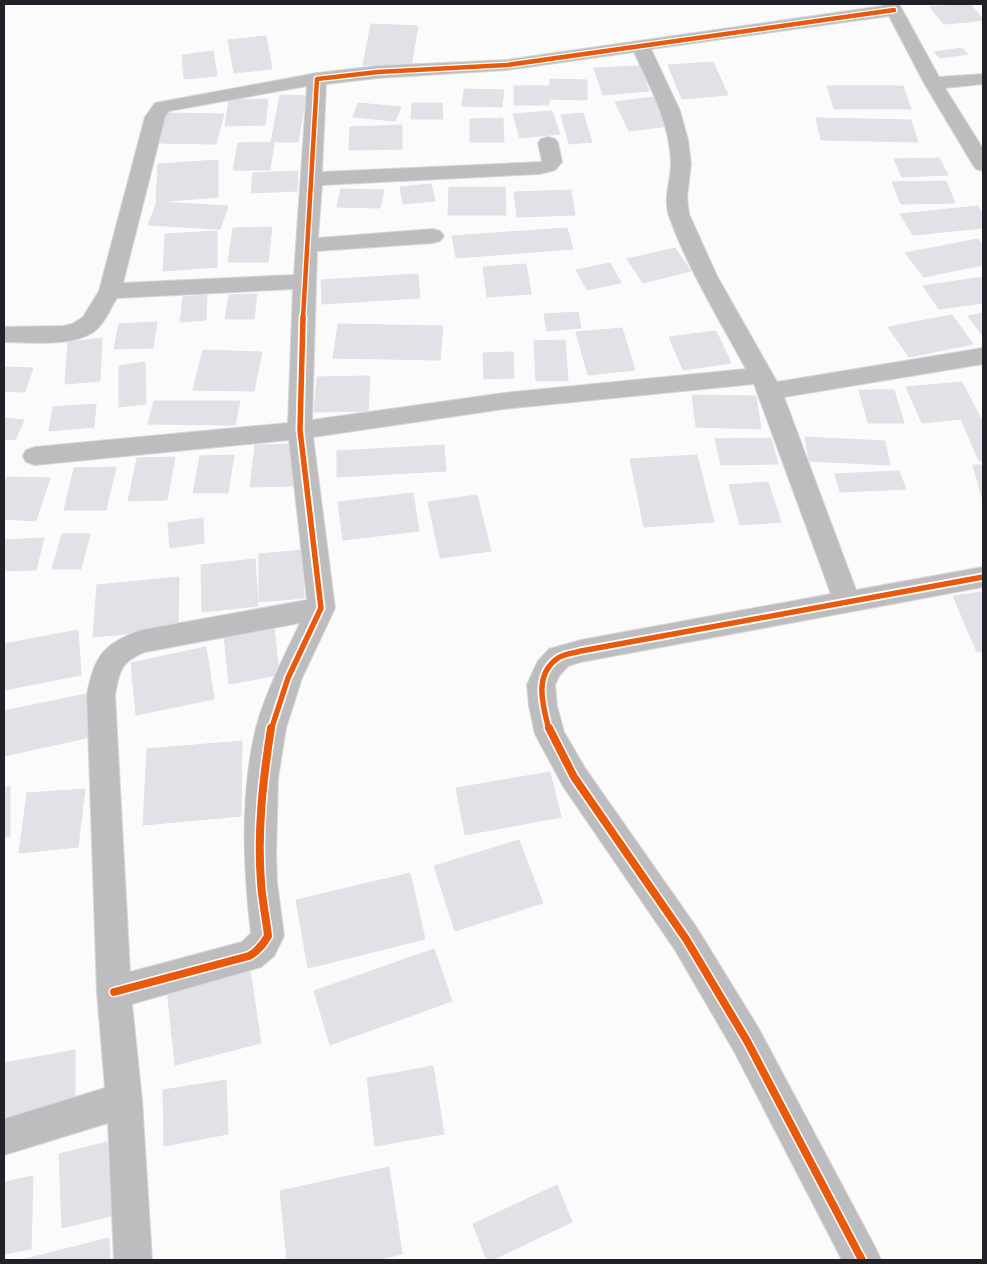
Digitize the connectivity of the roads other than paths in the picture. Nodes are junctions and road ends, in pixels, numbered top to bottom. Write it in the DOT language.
graph roads {
  1 [pos="892,7"];
  2 [pos="641,46"];
  3 [pos="317,79"];
  4 [pos="983,79"];
  5 [pos="933,83"];
  6 [pos="548,143"];
  7 [pos="983,165"];
  8 [pos="312,179"];
  9 [pos="433,236"];
  10 [pos="307,245"];
  11 [pos="304,282"];
  12 [pos="110,291"];
  13 [pos="4,334"];
  14 [pos="983,356"];
  15 [pos="766,383"];
  16 [pos="300,430"];
  17 [pos="36,456"];
  18 [pos="983,577"];
  19 [pos="847,602"];
  20 [pos="321,608"];
  21 [pos="114,992"];
  22 [pos="124,1100"];
  23 [pos="4,1137"];
  24 [pos="133,1260"];
  25 [pos="862,1260"];
  1 -- 2 [label="street"];
  1 -- 5 [label="street"];
  2 -- 3 [label="street"];
  2 -- 15 [label="street"];
  3 -- 8 [label="street"];
  3 -- 12 [label="street"];
  4 -- 5 [label="street"];
  5 -- 7 [label="street"];
  6 -- 8 [label="street"];
  8 -- 10 [label="street"];
  9 -- 10 [label="street"];
  10 -- 11 [label="street"];
  11 -- 12 [label="street"];
  11 -- 16 [label="street"];
  12 -- 13 [label="street"];
  14 -- 15 [label="street"];
  15 -- 16 [label="street"];
  15 -- 19 [label="street"];
  16 -- 17 [label="street"];
  16 -- 20 [label="street"];
  18 -- 19 [label="street"];
  19 -- 25 [label="street"];
  20 -- 21 [label="street"];
  20 -- 21 [label="street"];
  21 -- 22 [label="street"];
  22 -- 23 [label="street"];
  22 -- 24 [label="street"];
}
